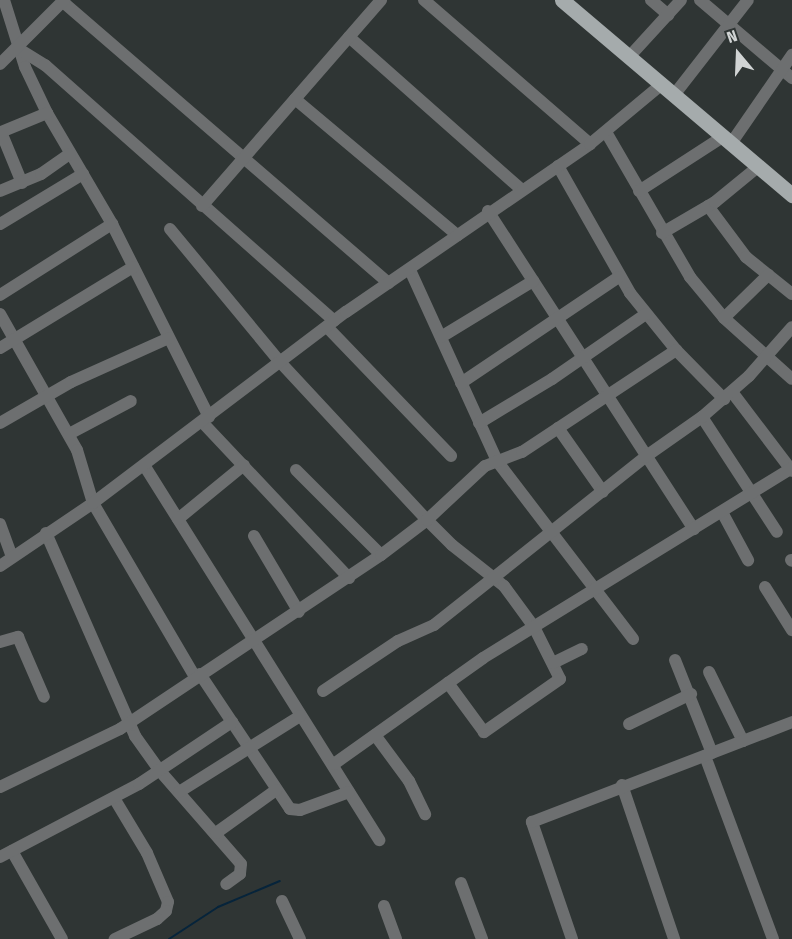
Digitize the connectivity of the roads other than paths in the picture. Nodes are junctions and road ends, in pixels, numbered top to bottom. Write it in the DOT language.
graph roads {
  1 [pos="4,0"];
  2 [pos="381,0"];
  3 [pos="424,0"];
  4 [pos="562,0"];
  5 [pos="681,0"];
  6 [pos="700,0"];
  7 [pos="748,0"];
  8 [pos="63,1"];
  9 [pos="656,1"];
  10 [pos="668,15"];
  11 [pos="730,24"];
  12 [pos="349,37"];
  13 [pos="19,49"];
  14 [pos="792,55"];
  15 [pos="629,57"];
  16 [pos="0,64"];
  17 [pos="782,69"];
  18 [pos="792,78"];
  19 [pos="662,84"];
  20 [pos="674,94"];
  21 [pos="296,99"];
  22 [pos="47,113"];
  23 [pos="606,132"];
  24 [pos="728,139"];
  25 [pos="590,144"];
  26 [pos="70,154"];
  27 [pos="243,160"];
  28 [pos="558,166"];
  29 [pos="759,166"];
  30 [pos="40,174"];
  31 [pos="83,174"];
  32 [pos="22,183"];
  33 [pos="522,190"];
  34 [pos="0,191"];
  35 [pos="639,191"];
  36 [pos="55,192"];
  37 [pos="792,195"];
  38 [pos="202,206"];
  39 [pos="708,206"];
  40 [pos="488,211"];
  41 [pos="0,224"];
  42 [pos="112,224"];
  43 [pos="170,230"];
  44 [pos="662,233"];
  45 [pos="457,235"];
  46 [pos="134,267"];
  47 [pos="410,270"];
  48 [pos="768,275"];
  49 [pos="619,277"];
  50 [pos="533,281"];
  51 [pos="389,283"];
  52 [pos="792,294"];
  53 [pos="0,295"];
  54 [pos="0,314"];
  55 [pos="646,314"];
  56 [pos="724,318"];
  57 [pos="557,319"];
  58 [pos="331,324"];
  59 [pos="792,327"];
  60 [pos="441,337"];
  61 [pos="15,338"];
  62 [pos="169,338"];
  63 [pos="0,348"];
  64 [pos="676,351"];
  65 [pos="766,356"];
  66 [pos="582,359"];
  67 [pos="280,363"];
  68 [pos="792,379"];
  69 [pos="461,384"];
  70 [pos="49,395"];
  71 [pos="728,396"];
  72 [pos="607,397"];
  73 [pos="131,401"];
  74 [pos="702,417"];
  75 [pos="206,420"];
  76 [pos="0,423"];
  77 [pos="479,423"];
  78 [pos="558,428"];
  79 [pos="69,434"];
  80 [pos="451,456"];
  81 [pos="645,457"];
  82 [pos="496,461"];
  83 [pos="144,465"];
  84 [pos="244,465"];
  85 [pos="792,469"];
  86 [pos="296,470"];
  87 [pos="603,492"];
  88 [pos="753,494"];
  89 [pos="93,503"];
  90 [pos="722,512"];
  91 [pos="178,519"];
  92 [pos="427,520"];
  93 [pos="0,524"];
  94 [pos="694,530"];
  95 [pos="777,532"];
  96 [pos="46,533"];
  97 [pos="552,533"];
  98 [pos="254,536"];
  99 [pos="381,555"];
  100 [pos="12,557"];
  101 [pos="748,560"];
  102 [pos="0,566"];
  103 [pos="493,577"];
  104 [pos="349,578"];
  105 [pos="765,586"];
  106 [pos="596,590"];
  107 [pos="299,612"];
  108 [pos="534,627"];
  109 [pos="792,630"];
  110 [pos="633,639"];
  111 [pos="253,641"];
  112 [pos="0,642"];
  113 [pos="582,649"];
  114 [pos="675,660"];
  115 [pos="553,663"];
  116 [pos="709,672"];
  117 [pos="198,676"];
  118 [pos="448,683"];
  119 [pos="323,691"];
  120 [pos="691,694"];
  121 [pos="44,697"];
  122 [pos="300,716"];
  123 [pos="128,722"];
  124 [pos="232,722"];
  125 [pos="629,724"];
  126 [pos="791,725"];
  127 [pos="375,735"];
  128 [pos="743,741"];
  129 [pos="249,748"];
  130 [pos="708,754"];
  131 [pos="334,764"];
  132 [pos="160,771"];
  133 [pos="622,785"];
  134 [pos="0,787"];
  135 [pos="276,790"];
  136 [pos="179,792"];
  137 [pos="349,792"];
  138 [pos="114,798"];
  139 [pos="425,814"];
  140 [pos="216,833"];
  141 [pos="379,840"];
  142 [pos="12,851"];
  143 [pos="0,857"];
  144 [pos="226,884"];
  145 [pos="461,884"];
  146 [pos="282,902"];
  147 [pos="384,906"];
  148 [pos="62,939"];
  149 [pos="115,939"];
  150 [pos="300,939"];
  151 [pos="396,939"];
  152 [pos="482,939"];
  153 [pos="572,939"];
  154 [pos="674,939"];
  155 [pos="773,939"];
  1 -- 13 [label="street"];
  2 -- 12 [label="street"];
  3 -- 25 [label="street"];
  4 -- 15 [label="main road"];
  5 -- 10 [label="street"];
  6 -- 11 [label="street"];
  7 -- 11 [label="street"];
  8 -- 13 [label="street"];
  8 -- 27 [label="street"];
  9 -- 10 [label="street"];
  10 -- 15 [label="street"];
  11 -- 17 [label="street"];
  11 -- 20 [label="street"];
  12 -- 21 [label="street"];
  12 -- 33 [label="street"];
  13 -- 16 [label="street"];
  13 -- 22 [label="street"];
  13 -- 38 [label="street"];
  14 -- 17 [label="street"];
  15 -- 19 [label="main road"];
  17 -- 18 [label="street"];
  17 -- 24 [label="street"];
  19 -- 20 [label="main road"];
  19 -- 23 [label="street"];
  20 -- 24 [label="main road"];
  21 -- 27 [label="street"];
  21 -- 45 [label="street"];
  22 -- 26 [label="street"];
  22 -- 32 [label="street"];
  23 -- 25 [label="street"];
  23 -- 35 [label="street"];
  24 -- 29 [label="main road"];
  24 -- 35 [label="street"];
  25 -- 28 [label="street"];
  26 -- 30 [label="street"];
  26 -- 31 [label="street"];
  27 -- 38 [label="street"];
  27 -- 51 [label="street"];
  28 -- 33 [label="street"];
  28 -- 49 [label="street"];
  29 -- 37 [label="main road"];
  29 -- 39 [label="street"];
  30 -- 32 [label="street"];
  30 -- 36 [label="street"];
  31 -- 36 [label="street"];
  31 -- 42 [label="street"];
  32 -- 34 [label="street"];
  33 -- 40 [label="street"];
  35 -- 44 [label="street"];
  36 -- 41 [label="street"];
  38 -- 58 [label="street"];
  39 -- 44 [label="street"];
  39 -- 48 [label="street"];
  40 -- 45 [label="street"];
  40 -- 50 [label="street"];
  42 -- 46 [label="street"];
  42 -- 53 [label="street"];
  43 -- 67 [label="street"];
  44 -- 56 [label="street"];
  45 -- 47 [label="street"];
  46 -- 61 [label="street"];
  46 -- 62 [label="street"];
  47 -- 51 [label="street"];
  47 -- 60 [label="street"];
  48 -- 52 [label="street"];
  48 -- 56 [label="street"];
  49 -- 55 [label="street"];
  49 -- 57 [label="street"];
  50 -- 57 [label="street"];
  50 -- 60 [label="street"];
  51 -- 58 [label="street"];
  54 -- 61 [label="street"];
  55 -- 64 [label="street"];
  55 -- 66 [label="street"];
  56 -- 65 [label="street"];
  57 -- 66 [label="street"];
  57 -- 69 [label="street"];
  58 -- 67 [label="street"];
  58 -- 80 [label="street"];
  59 -- 65 [label="street"];
  60 -- 69 [label="street"];
  61 -- 63 [label="street"];
  61 -- 70 [label="street"];
  62 -- 70 [label="street"];
  62 -- 75 [label="street"];
  64 -- 71 [label="street"];
  64 -- 72 [label="street"];
  65 -- 68 [label="street"];
  65 -- 71 [label="street"];
  66 -- 72 [label="street"];
  66 -- 77 [label="street"];
  67 -- 75 [label="street"];
  67 -- 92 [label="street"];
  69 -- 77 [label="street"];
  70 -- 76 [label="street"];
  70 -- 79 [label="street"];
  71 -- 74 [label="street"];
  71 -- 85 [label="street"];
  72 -- 78 [label="street"];
  72 -- 81 [label="street"];
  73 -- 79 [label="street"];
  74 -- 81 [label="street"];
  74 -- 88 [label="street"];
  75 -- 83 [label="street"];
  75 -- 84 [label="street"];
  77 -- 82 [label="street"];
  78 -- 82 [label="street"];
  78 -- 87 [label="street"];
  79 -- 89 [label="street"];
  81 -- 87 [label="street"];
  81 -- 94 [label="street"];
  82 -- 92 [label="street"];
  82 -- 97 [label="street"];
  83 -- 89 [label="street"];
  83 -- 91 [label="street"];
  84 -- 91 [label="street"];
  84 -- 104 [label="street"];
  85 -- 88 [label="street"];
  86 -- 99 [label="street"];
  87 -- 97 [label="street"];
  88 -- 90 [label="street"];
  88 -- 95 [label="street"];
  89 -- 96 [label="street"];
  89 -- 117 [label="street"];
  90 -- 94 [label="street"];
  90 -- 101 [label="street"];
  91 -- 111 [label="street"];
  92 -- 99 [label="street"];
  92 -- 103 [label="street"];
  93 -- 100 [label="street"];
  94 -- 106 [label="street"];
  96 -- 100 [label="street"];
  96 -- 123 [label="street"];
  97 -- 103 [label="street"];
  97 -- 106 [label="street"];
  98 -- 107 [label="street"];
  99 -- 104 [label="street"];
  100 -- 102 [label="street"];
  103 -- 108 [label="street"];
  103 -- 119 [label="street"];
  104 -- 107 [label="street"];
  105 -- 109 [label="street"];
  106 -- 108 [label="street"];
  106 -- 110 [label="street"];
  107 -- 111 [label="street"];
  108 -- 115 [label="street"];
  108 -- 118 [label="street"];
  111 -- 117 [label="street"];
  111 -- 122 [label="street"];
  112 -- 121 [label="street"];
  113 -- 115 [label="street"];
  114 -- 120 [label="street"];
  115 -- 118 [label="street"];
  116 -- 128 [label="street"];
  117 -- 123 [label="street"];
  117 -- 124 [label="street"];
  118 -- 127 [label="street"];
  120 -- 125 [label="street"];
  120 -- 130 [label="street"];
  122 -- 129 [label="street"];
  122 -- 131 [label="street"];
  123 -- 132 [label="street"];
  123 -- 134 [label="street"];
  124 -- 129 [label="street"];
  124 -- 132 [label="street"];
  126 -- 128 [label="street"];
  127 -- 131 [label="street"];
  127 -- 139 [label="street"];
  128 -- 130 [label="street"];
  129 -- 135 [label="street"];
  129 -- 136 [label="street"];
  130 -- 133 [label="street"];
  130 -- 155 [label="street"];
  131 -- 137 [label="street"];
  132 -- 136 [label="street"];
  132 -- 138 [label="street"];
  133 -- 153 [label="street"];
  133 -- 154 [label="street"];
  135 -- 137 [label="street"];
  135 -- 140 [label="street"];
  136 -- 140 [label="street"];
  137 -- 141 [label="street"];
  138 -- 142 [label="street"];
  138 -- 149 [label="street"];
  140 -- 144 [label="street"];
  142 -- 143 [label="street"];
  142 -- 148 [label="street"];
  145 -- 152 [label="street"];
  146 -- 150 [label="street"];
  147 -- 151 [label="street"];
}
